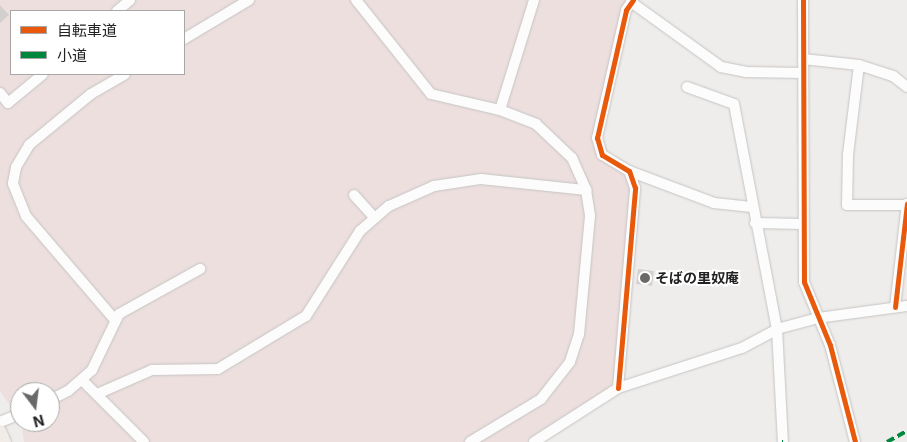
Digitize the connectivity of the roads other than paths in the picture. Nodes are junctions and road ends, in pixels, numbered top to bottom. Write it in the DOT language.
graph roads {
  1 [pos="130,0"];
  2 [pos="249,0"];
  3 [pos="356,0"];
  4 [pos="534,0"];
  5 [pos="803,0"];
  6 [pos="632,1"];
  7 [pos="118,10"];
  8 [pos="185,38"];
  9 [pos="803,59"];
  10 [pos="859,65"];
  11 [pos="803,73"];
  12 [pos="42,75"];
  13 [pos="123,75"];
  14 [pos="907,86"];
  15 [pos="687,87"];
  16 [pos="0,93"];
  17 [pos="500,110"];
  18 [pos="629,171"];
  19 [pos="586,190"];
  20 [pos="354,195"];
  21 [pos="907,205"];
  22 [pos="752,207"];
  23 [pos="374,217"];
  24 [pos="755,223"];
  25 [pos="804,224"];
  26 [pos="200,269"];
  27 [pos="907,306"];
  28 [pos="895,307"];
  29 [pos="818,318"];
  30 [pos="115,320"];
  31 [pos="777,330"];
  32 [pos="83,381"];
  33 [pos="618,388"];
  34 [pos="60,394"];
  35 [pos="97,394"];
  36 [pos="0,431"];
  37 [pos="5,442"];
  38 [pos="144,442"];
  39 [pos="470,442"];
  40 [pos="534,442"];
  41 [pos="782,442"];
  42 [pos="855,442"];
  1 -- 7 [label="street"];
  2 -- 8 [label="street"];
  3 -- 17 [label="street"];
  4 -- 17 [label="street"];
  5 -- 9 [label="street"];
  6 -- 11 [label="street"];
  6 -- 18 [label="street"];
  9 -- 10 [label="street"];
  9 -- 11 [label="street"];
  10 -- 14 [label="street"];
  10 -- 21 [label="street"];
  11 -- 25 [label="street"];
  12 -- 16 [label="street"];
  13 -- 30 [label="street"];
  15 -- 22 [label="street"];
  17 -- 19 [label="street"];
  18 -- 22 [label="street"];
  18 -- 33 [label="street"];
  19 -- 23 [label="street"];
  19 -- 39 [label="street"];
  20 -- 23 [label="street"];
  21 -- 28 [label="street"];
  22 -- 24 [label="street"];
  23 -- 35 [label="street"];
  24 -- 25 [label="street"];
  24 -- 31 [label="street"];
  25 -- 29 [label="street"];
  26 -- 30 [label="street"];
  27 -- 28 [label="street"];
  28 -- 29 [label="street"];
  29 -- 31 [label="street"];
  29 -- 42 [label="street"];
  30 -- 32 [label="street"];
  31 -- 33 [label="street"];
  31 -- 41 [label="street"];
  32 -- 34 [label="street"];
  32 -- 35 [label="street"];
  33 -- 40 [label="street"];
  35 -- 38 [label="street"];
  36 -- 37 [label="main road"];
}
